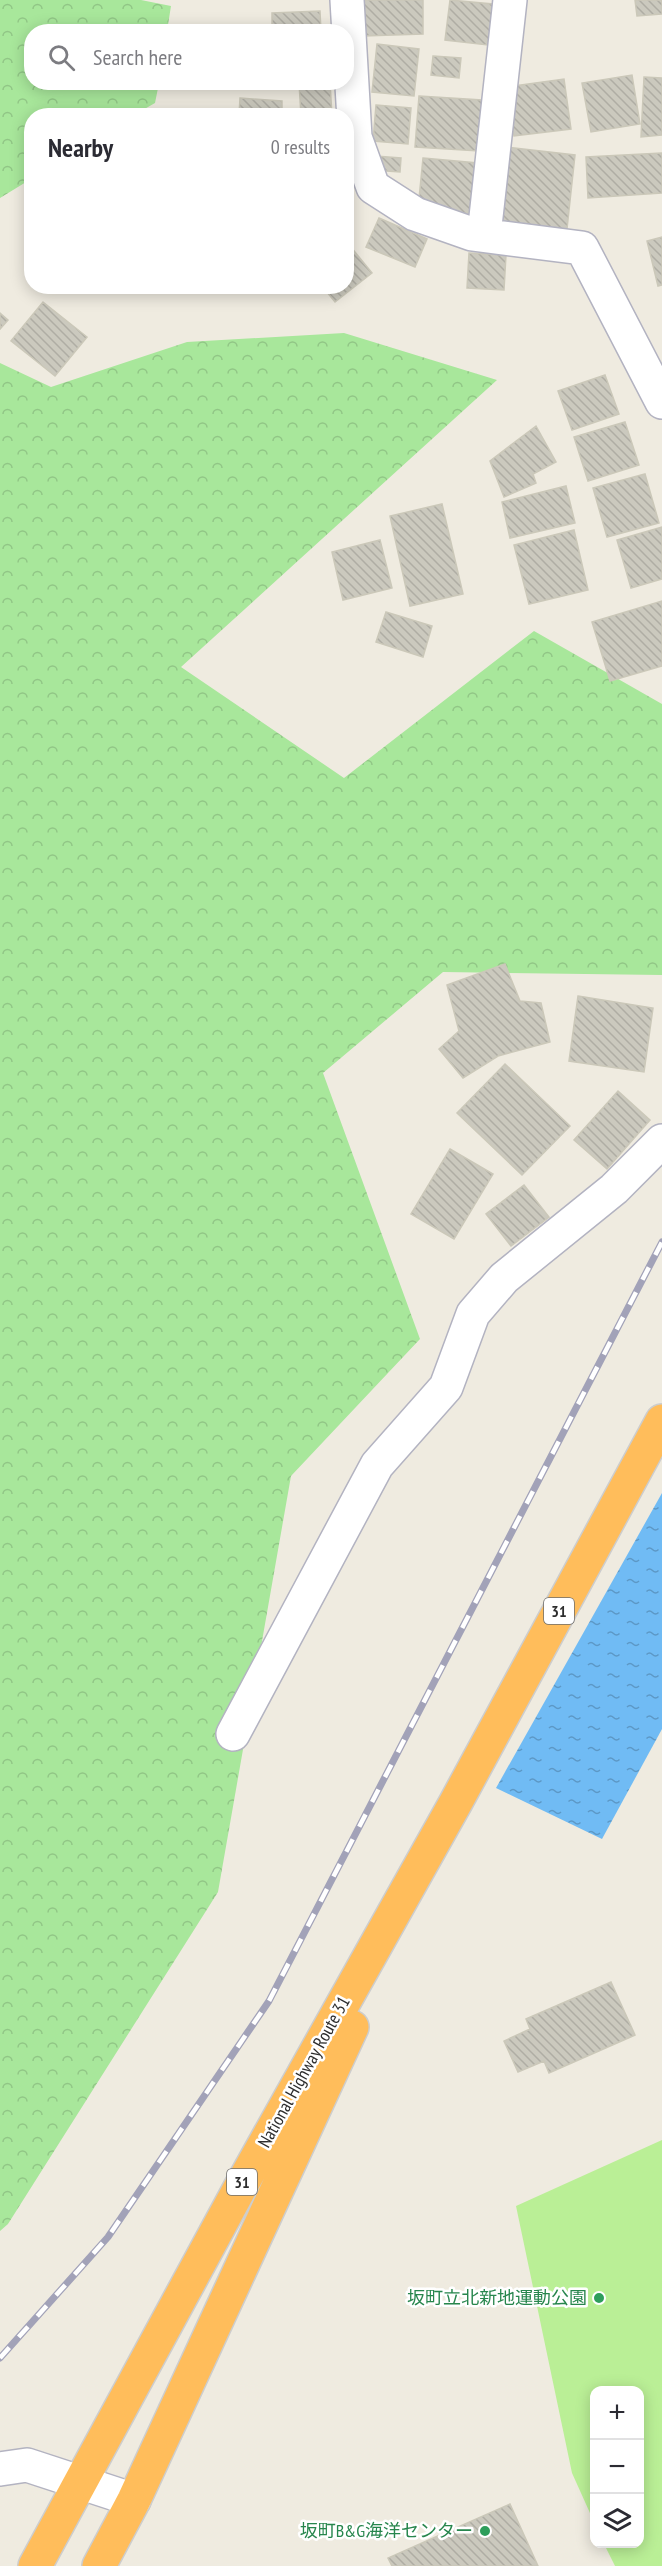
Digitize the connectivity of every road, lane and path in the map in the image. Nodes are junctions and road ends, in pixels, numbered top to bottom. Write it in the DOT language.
graph roads {
  1 [pos="347,0"];
  2 [pos="510,0"];
  3 [pos="348,24"];
  4 [pos="352,90"];
  5 [pos="353,108"];
  6 [pos="354,120"];
  7 [pos="484,235"];
  8 [pos="653,367"];
  9 [pos="662,402"];
  10 [pos="662,1141"];
  11 [pos="662,1421"];
  12 [pos="233,1734"];
  13 [pos="456,1802"];
  14 [pos="0,2469"];
  15 [pos="80,2482"];
  16 [pos="134,2500"];
  17 [pos="35,2566"];
  18 [pos="99,2566"];
  1 -- 3 [label="street"];
  2 -- 7 [label="street"];
  4 -- 5 [label="street"];
  6 -- 7 [label="street"];
  7 -- 8 [label="street"];
  8 -- 9 [label="street"];
  10 -- 12 [label="street"];
  11 -- 13 [label="highway, National Highway Route 31 / 31"];
  13 -- 15 [label="highway, National Highway Route 31 / 31"];
  13 -- 16 [label="highway, National Highway Route 31 / 31"];
  14 -- 15 [label="street"];
  15 -- 16 [label="street"];
  15 -- 17 [label="highway, National Highway Route 31 / 31"];
  16 -- 18 [label="highway, National Highway Route 31 / 31"];
}
